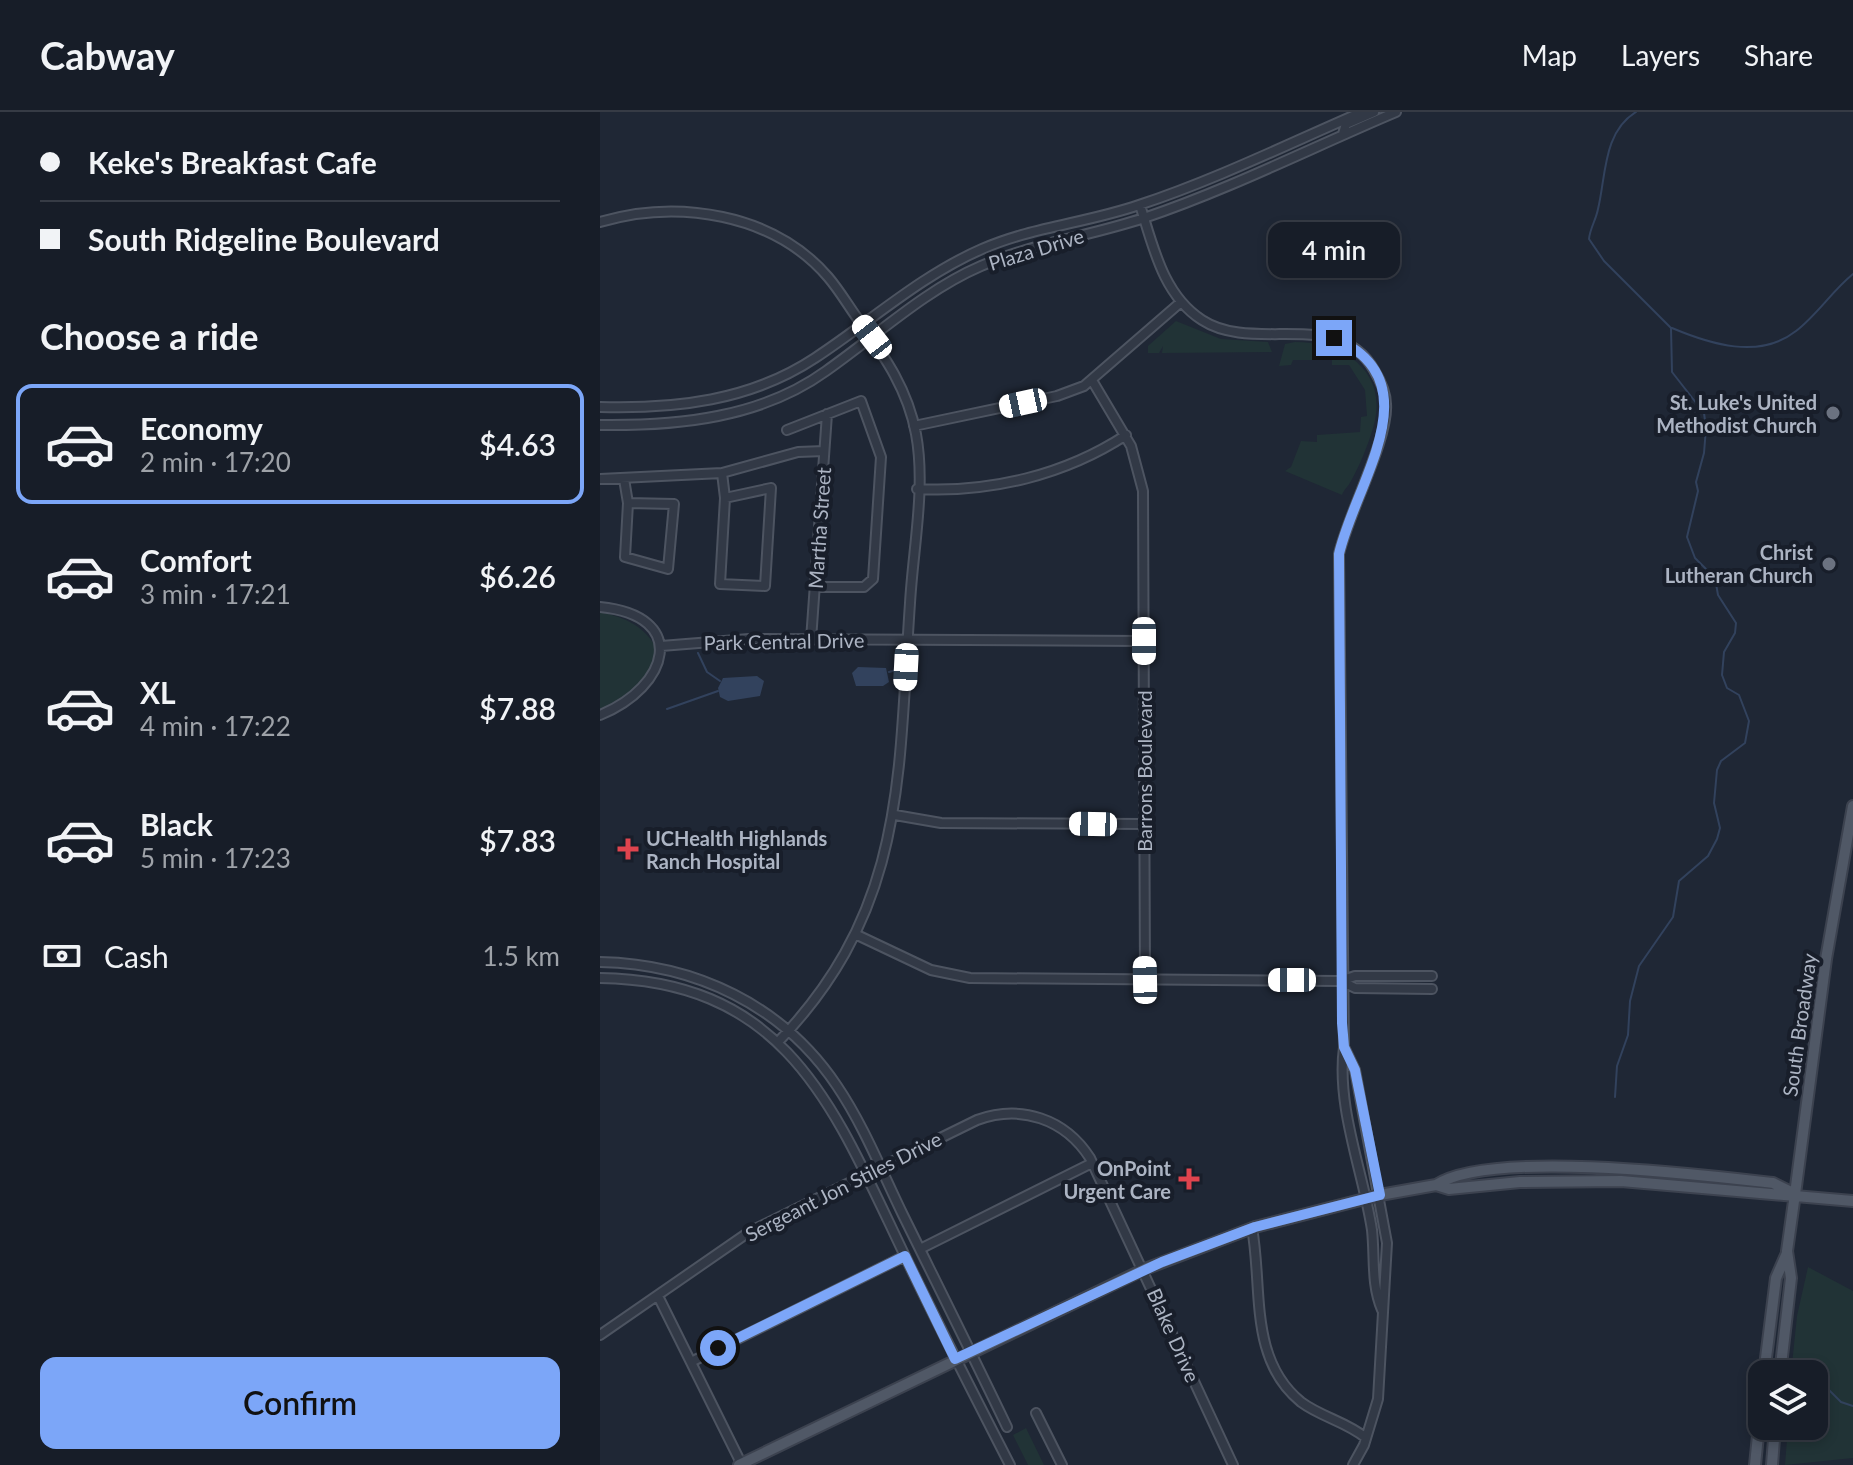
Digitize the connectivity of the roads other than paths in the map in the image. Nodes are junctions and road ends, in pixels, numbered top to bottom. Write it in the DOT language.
graph roads {
  1 [pos="1362,112"];
  2 [pos="1374,112"];
  3 [pos="1396,112"];
  4 [pos="1343,134"];
  5 [pos="1140,205"];
  6 [pos="1144,218"];
  7 [pos="600,222"];
  8 [pos="1181,302"];
  9 [pos="861,323"];
  10 [pos="872,337"];
  11 [pos="1093,382"];
  12 [pos="600,407"];
  13 [pos="827,414"];
  14 [pos="600,425"];
  15 [pos="914,426"];
  16 [pos="787,430"];
  17 [pos="1126,435"];
  18 [pos="824,451"];
  19 [pos="722,473"];
  20 [pos="600,479"];
  21 [pos="624,479"];
  22 [pos="917,489"];
  23 [pos="725,498"];
  24 [pos="628,503"];
  25 [pos="815,587"];
  26 [pos="600,607"];
  27 [pos="811,640"];
  28 [pos="907,640"];
  29 [pos="1144,641"];
  30 [pos="661,646"];
  31 [pos="600,715"];
  32 [pos="1853,806"];
  33 [pos="895,815"];
  34 [pos="1144,824"];
  35 [pos="855,934"];
  36 [pos="600,962"];
  37 [pos="1432,976"];
  38 [pos="600,978"];
  39 [pos="1145,980"];
  40 [pos="1341,981"];
  41 [pos="1432,989"];
  42 [pos="789,1031"];
  43 [pos="778,1042"];
  44 [pos="1344,1047"];
  45 [pos="1092,1163"];
  46 [pos="880,1167"];
  47 [pos="865,1174"];
  48 [pos="1795,1194"];
  49 [pos="1380,1195"];
  50 [pos="1366,1198"];
  51 [pos="1853,1201"];
  52 [pos="1252,1228"];
  53 [pos="920,1249"];
  54 [pos="1787,1251"];
  55 [pos="905,1256"];
  56 [pos="1145,1269"];
  57 [pos="658,1296"];
  58 [pos="1382,1310"];
  59 [pos="600,1335"];
  60 [pos="971,1352"];
  61 [pos="955,1359"];
  62 [pos="1766,1360"];
  63 [pos="1782,1360"];
  64 [pos="691,1362"];
  65 [pos="1036,1413"];
  66 [pos="1007,1427"];
  67 [pos="1366,1438"];
  68 [pos="1758,1440"];
  69 [pos="1774,1440"];
  70 [pos="741,1465"];
  71 [pos="1010,1465"];
  72 [pos="1062,1465"];
  73 [pos="1233,1465"];
  74 [pos="1353,1465"];
  75 [pos="1755,1465"];
  76 [pos="1772,1465"];
  1 -- 5 [label="street, Plaza Drive"];
  2 -- 4 [label="street"];
  3 -- 4 [label="street, Plaza Drive"];
  4 -- 6 [label="street, Plaza Drive"];
  5 -- 6 [label="street"];
  5 -- 9 [label="street, Plaza Drive"];
  6 -- 8 [label="street"];
  6 -- 10 [label="street, Plaza Drive"];
  7 -- 9 [label="street"];
  8 -- 11 [label="street"];
  8 -- 40 [label="street"];
  9 -- 10 [label="street"];
  9 -- 12 [label="street, Plaza Drive"];
  10 -- 14 [label="street, Plaza Drive"];
  10 -- 15 [label="street"];
  11 -- 15 [label="street"];
  11 -- 17 [label="street, Barrons Boulevard"];
  13 -- 16 [label="street"];
  13 -- 18 [label="street"];
  13 -- 25 [label="street"];
  15 -- 22 [label="street"];
  17 -- 22 [label="street"];
  17 -- 29 [label="street, Barrons Boulevard"];
  18 -- 19 [label="street, Martha Street"];
  18 -- 25 [label="street, Martha Street"];
  19 -- 21 [label="street, Martha Street"];
  19 -- 23 [label="street"];
  20 -- 21 [label="street, Martha Street"];
  21 -- 24 [label="street"];
  22 -- 28 [label="street"];
  23 -- 23 [label="street"];
  24 -- 24 [label="street"];
  25 -- 27 [label="street, Martha Street"];
  26 -- 30 [label="street"];
  27 -- 28 [label="street, Park Central Drive"];
  27 -- 30 [label="street, Park Central Drive"];
  28 -- 29 [label="street, Park Central Drive"];
  28 -- 33 [label="street"];
  29 -- 34 [label="street, Barrons Boulevard"];
  30 -- 31 [label="street"];
  32 -- 48 [label="main road, South Broadway"];
  33 -- 34 [label="street"];
  33 -- 35 [label="street"];
  34 -- 39 [label="street, Barrons Boulevard"];
  35 -- 39 [label="street"];
  35 -- 42 [label="street"];
  36 -- 42 [label="street"];
  37 -- 40 [label="street"];
  38 -- 43 [label="street"];
  39 -- 40 [label="street"];
  40 -- 41 [label="street"];
  40 -- 44 [label="street"];
  42 -- 43 [label="street"];
  42 -- 46 [label="street"];
  43 -- 47 [label="street"];
  44 -- 49 [label="street"];
  44 -- 50 [label="street"];
  45 -- 46 [label="street, Sergeant Jon Stiles Drive"];
  45 -- 53 [label="street"];
  45 -- 56 [label="street, Blake Drive"];
  46 -- 47 [label="street, Sergeant Jon Stiles Drive"];
  46 -- 53 [label="street"];
  47 -- 55 [label="street"];
  47 -- 57 [label="street, Sergeant Jon Stiles Drive"];
  48 -- 49 [label="main road"];
  48 -- 51 [label="main road"];
  48 -- 54 [label="main road, South Broadway"];
  49 -- 50 [label="main road"];
  49 -- 58 [label="street"];
  50 -- 52 [label="main road"];
  50 -- 58 [label="street"];
  52 -- 56 [label="main road"];
  52 -- 67 [label="street"];
  53 -- 60 [label="street"];
  54 -- 62 [label="main road, South Broadway"];
  54 -- 63 [label="main road, South Broadway"];
  55 -- 61 [label="street"];
  55 -- 64 [label="street"];
  56 -- 60 [label="main road"];
  56 -- 73 [label="street, Blake Drive"];
  57 -- 59 [label="street, Sergeant Jon Stiles Drive"];
  57 -- 64 [label="street"];
  58 -- 67 [label="street"];
  60 -- 61 [label="main road"];
  60 -- 66 [label="street"];
  61 -- 70 [label="main road"];
  61 -- 71 [label="street"];
  64 -- 70 [label="street"];
  65 -- 72 [label="street"];
  67 -- 74 [label="street"];
  68 -- 75 [label="main road"];
  69 -- 76 [label="main road"];
}
